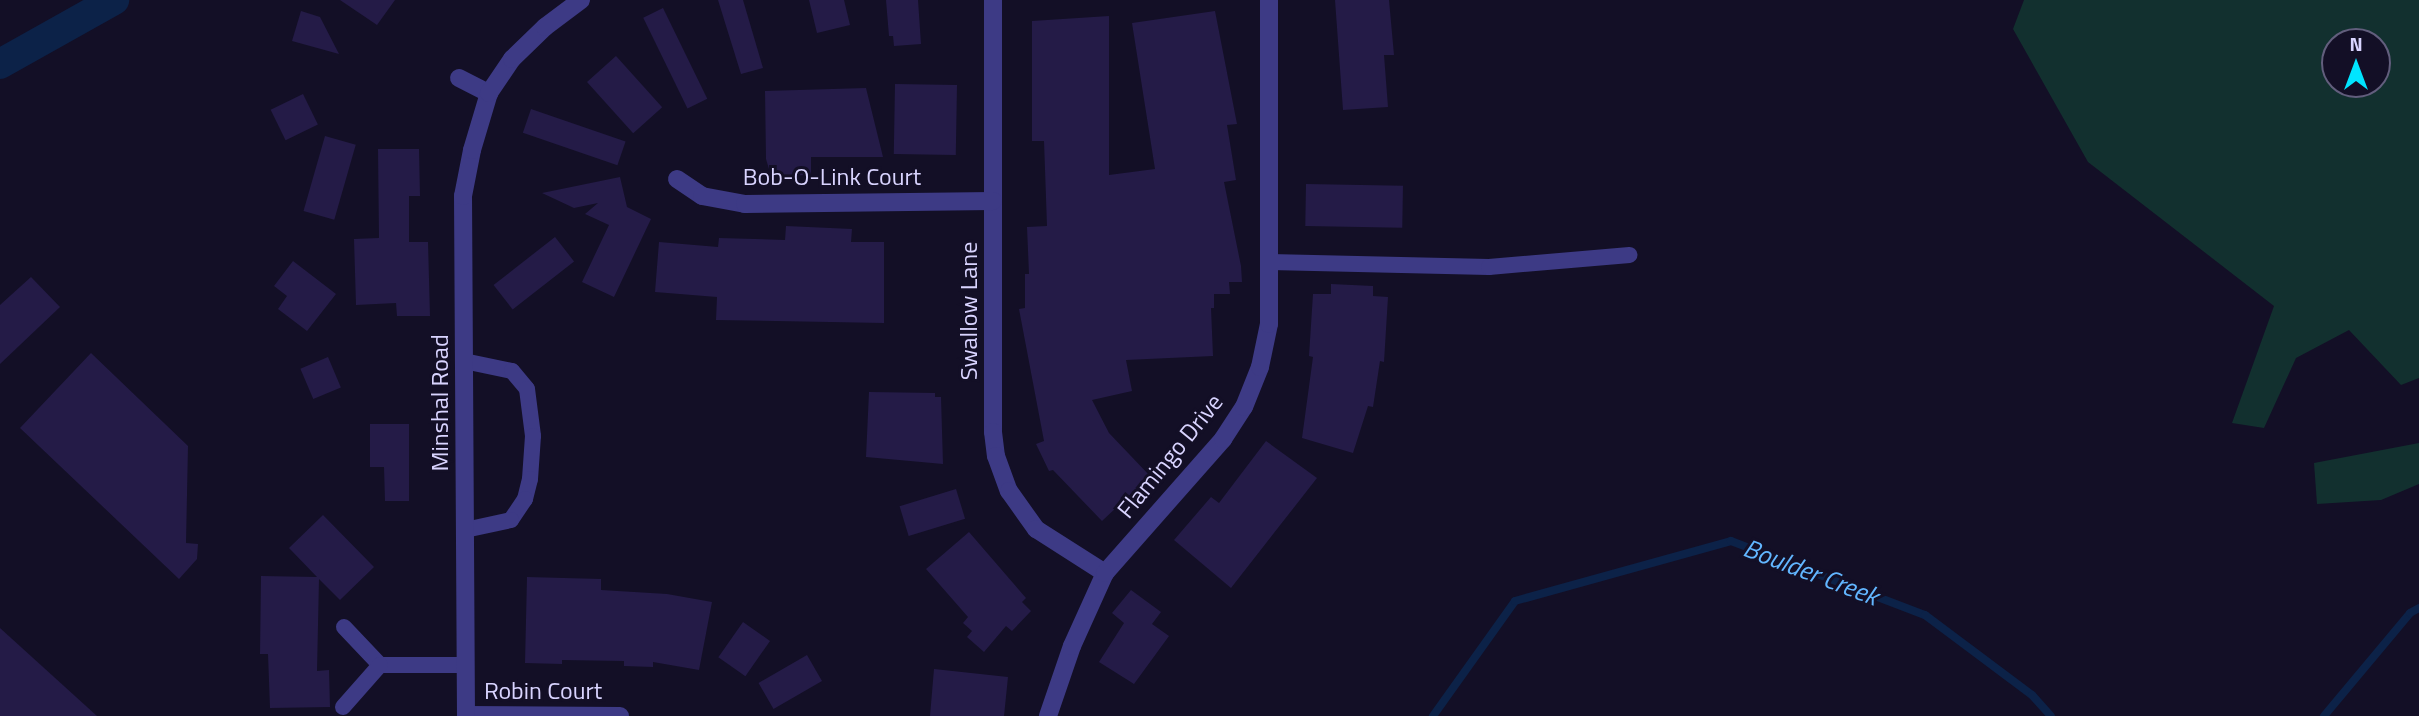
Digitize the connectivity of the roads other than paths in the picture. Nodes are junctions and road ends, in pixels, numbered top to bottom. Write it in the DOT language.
graph roads {
  1 [pos="581,0"];
  2 [pos="993,0"];
  3 [pos="1269,0"];
  4 [pos="459,78"];
  5 [pos="489,93"];
  6 [pos="677,178"];
  7 [pos="993,201"];
  8 [pos="1629,255"];
  9 [pos="1270,262"];
  10 [pos="464,360"];
  11 [pos="465,530"];
  12 [pos="1105,573"];
  13 [pos="344,627"];
  14 [pos="380,665"];
  15 [pos="465,666"];
  16 [pos="343,707"];
  17 [pos="466,715"];
  18 [pos="620,716"];
  19 [pos="1048,716"];
  1 -- 5 [label="street, Minshal Road"];
  2 -- 7 [label="street, Swallow Lane"];
  3 -- 9 [label="street, Flamingo Drive"];
  4 -- 5 [label="street"];
  5 -- 10 [label="street, Minshal Road"];
  6 -- 7 [label="street, Bob-O-Link Court"];
  7 -- 12 [label="street, Swallow Lane"];
  8 -- 9 [label="lane"];
  9 -- 12 [label="street, Flamingo Drive"];
  10 -- 11 [label="street, Minshal Road"];
  10 -- 11 [label="lane"];
  11 -- 15 [label="street, Minshal Road"];
  12 -- 19 [label="street, Flamingo Drive"];
  13 -- 14 [label="lane"];
  14 -- 15 [label="lane"];
  14 -- 16 [label="lane"];
  15 -- 17 [label="street, Minshal Road"];
  17 -- 18 [label="street, Robin Court"];
}
